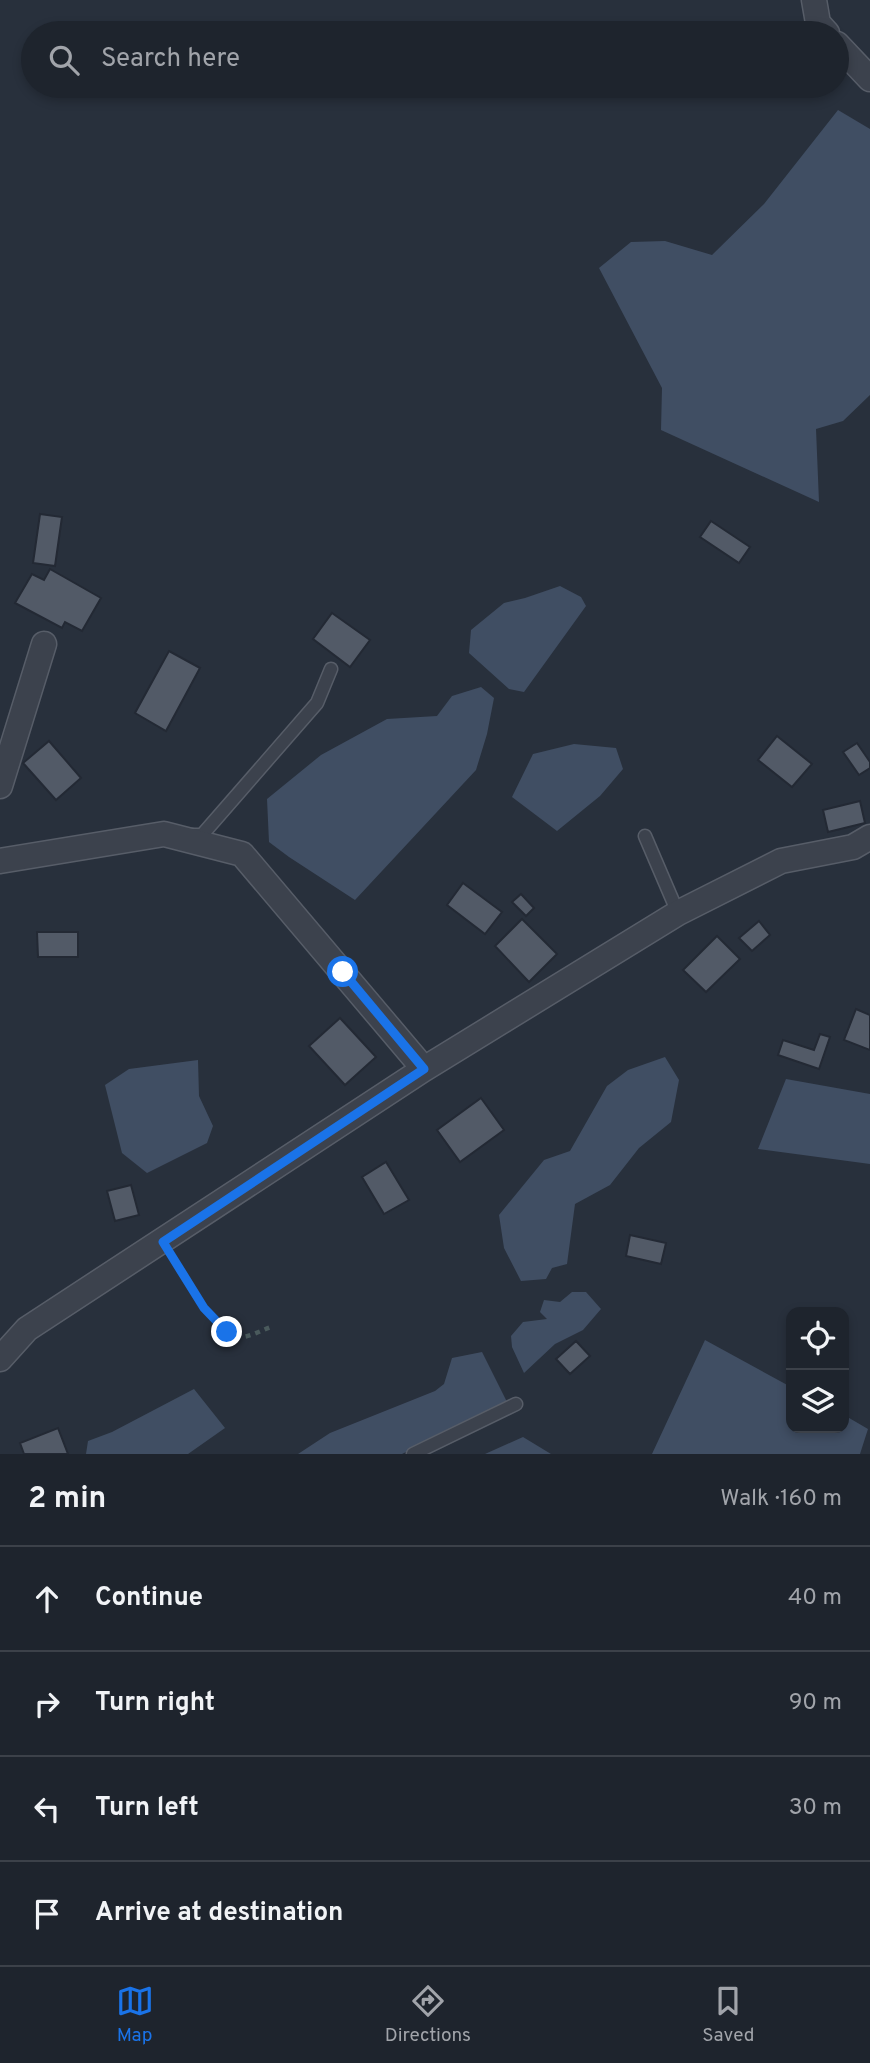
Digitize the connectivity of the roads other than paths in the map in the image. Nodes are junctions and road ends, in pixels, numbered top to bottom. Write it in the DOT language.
graph roads {
  1 [pos="814,0"];
  2 [pos="818,21"];
  3 [pos="849,57"];
  4 [pos="870,79"];
  5 [pos="44,644"];
  6 [pos="331,668"];
  7 [pos="0,786"];
  8 [pos="164,834"];
  9 [pos="645,836"];
  10 [pos="870,836"];
  11 [pos="0,861"];
  12 [pos="678,913"];
  13 [pos="424,1069"];
  14 [pos="0,1359"];
  15 [pos="516,1404"];
  16 [pos="413,1454"];
  1 -- 2 [label="street"];
  3 -- 4 [label="street"];
  5 -- 7 [label="street"];
  6 -- 8 [label="lane"];
  8 -- 11 [label="street"];
  8 -- 13 [label="street"];
  9 -- 12 [label="lane"];
  10 -- 12 [label="street"];
  12 -- 13 [label="street"];
  13 -- 14 [label="street"];
  15 -- 16 [label="lane"];
}
